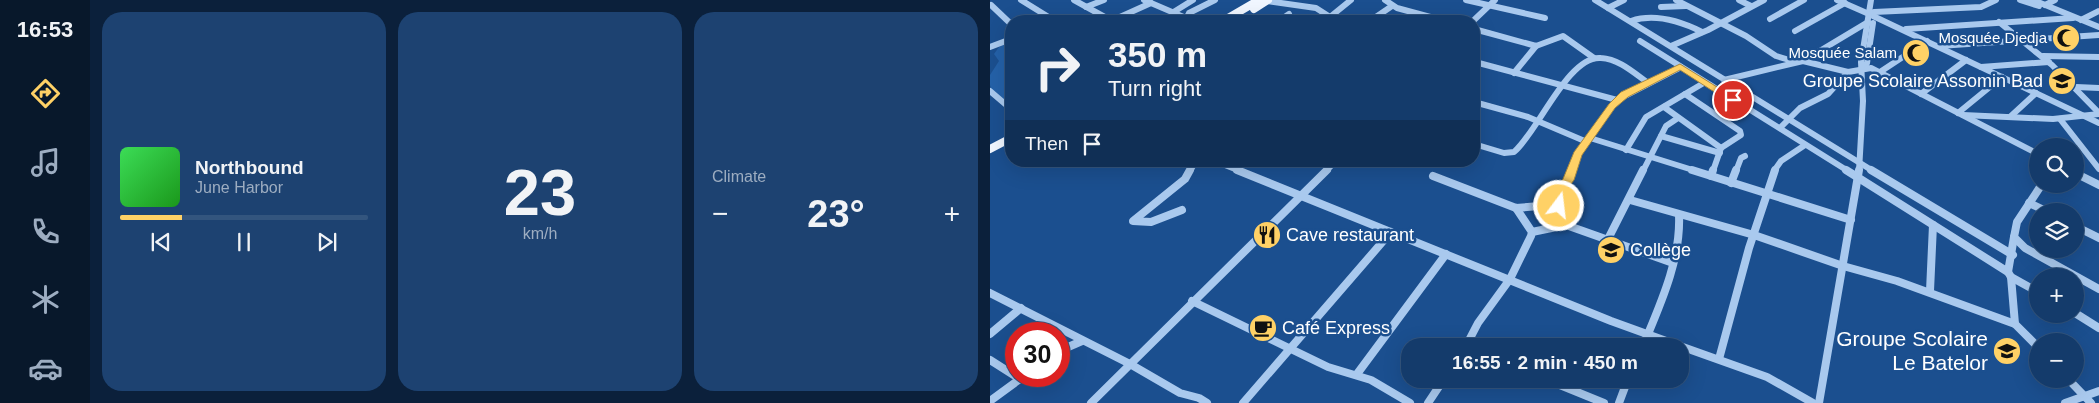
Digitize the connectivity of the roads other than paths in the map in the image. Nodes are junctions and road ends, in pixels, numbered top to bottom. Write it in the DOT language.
graph roads {
  1 [pos="1020,0"];
  2 [pos="1074,0"];
  3 [pos="1104,0"];
  4 [pos="1193,0"];
  5 [pos="1215,0"];
  6 [pos="1259,0"];
  7 [pos="1267,0"];
  8 [pos="1351,0"];
  9 [pos="1385,0"];
  10 [pos="1466,0"];
  11 [pos="1495,0"];
  12 [pos="1595,0"];
  13 [pos="1624,0"];
  14 [pos="1676,0"];
  15 [pos="1739,0"];
  16 [pos="1764,0"];
  17 [pos="1804,0"];
  18 [pos="1837,0"];
  19 [pos="1871,0"];
  20 [pos="1876,0"];
  21 [pos="1996,0"];
  22 [pos="2020,0"];
  23 [pos="2033,0"];
  24 [pos="2055,0"];
  25 [pos="1147,1"];
  26 [pos="1845,3"];
  27 [pos="991,5"];
  28 [pos="2043,5"];
  29 [pos="1392,6"];
  30 [pos="1490,6"];
  31 [pos="1686,6"];
  32 [pos="1751,6"];
  33 [pos="1086,7"];
  34 [pos="1661,7"];
  35 [pos="1608,8"];
  36 [pos="2099,11"];
  37 [pos="1172,13"];
  38 [pos="1872,14"];
  39 [pos="1045,15"];
  40 [pos="1101,15"];
  41 [pos="1122,15"];
  42 [pos="1177,15"];
  43 [pos="1188,15"];
  44 [pos="1234,15"];
  45 [pos="1243,15"];
  46 [pos="1327,15"];
  47 [pos="1332,15"];
  48 [pos="1379,15"];
  49 [pos="1424,15"];
  50 [pos="1480,15"];
  51 [pos="1005,18"];
  52 [pos="1545,18"];
  53 [pos="2073,18"];
  54 [pos="1770,19"];
  55 [pos="2081,20"];
  56 [pos="1631,21"];
  57 [pos="1868,22"];
  58 [pos="1999,22"];
  59 [pos="1719,24"];
  60 [pos="2098,26"];
  61 [pos="1904,30"];
  62 [pos="1480,31"];
  63 [pos="1795,31"];
  64 [pos="1702,32"];
  65 [pos="2099,35"];
  66 [pos="1927,40"];
  67 [pos="1005,41"];
  68 [pos="1640,41"];
  69 [pos="2024,41"];
  70 [pos="1536,46"];
  71 [pos="1671,46"];
  72 [pos="1938,46"];
  73 [pos="990,47"];
  74 [pos="2043,56"];
  75 [pos="2099,57"];
  76 [pos="1594,58"];
  77 [pos="1966,60"];
  78 [pos="1800,62"];
  79 [pos="2049,62"];
  80 [pos="1480,64"];
  81 [pos="1680,67"];
  82 [pos="1981,67"];
  83 [pos="1863,69"];
  84 [pos="1848,72"];
  85 [pos="1880,72"];
  86 [pos="1514,73"];
  87 [pos="2002,77"];
  88 [pos="1722,79"];
  89 [pos="1648,83"];
  90 [pos="1705,84"];
  91 [pos="1563,86"];
  92 [pos="2076,87"];
  93 [pos="2099,88"];
  94 [pos="990,92"];
  95 [pos="2036,93"];
  96 [pos="1685,94"];
  97 [pos="1921,94"];
  98 [pos="1617,100"];
  99 [pos="1005,104"];
  100 [pos="1480,104"];
  101 [pos="1664,107"];
  102 [pos="1959,114"];
  103 [pos="2099,114"];
  104 [pos="2011,116"];
  105 [pos="2085,116"];
  106 [pos="1678,118"];
  107 [pos="2060,119"];
  108 [pos="1789,120"];
  109 [pos="1539,122"];
  110 [pos="2099,122"];
  111 [pos="1780,128"];
  112 [pos="1005,135"];
  113 [pos="1661,136"];
  114 [pos="1589,140"];
  115 [pos="1005,141"];
  116 [pos="990,142"];
  117 [pos="1480,146"];
  118 [pos="1805,146"];
  119 [pos="990,149"];
  120 [pos="2029,149"];
  121 [pos="1626,150"];
  122 [pos="1720,150"];
  123 [pos="1745,156"];
  124 [pos="1650,158"];
  125 [pos="1860,162"];
  126 [pos="1192,167"];
  127 [pos="1230,167"];
  128 [pos="1330,167"];
  129 [pos="2099,169"];
  130 [pos="1433,176"];
  131 [pos="1711,176"];
  132 [pos="1859,178"];
  133 [pos="2084,178"];
  134 [pos="1731,183"];
  135 [pos="2099,185"];
  136 [pos="2036,193"];
  137 [pos="1557,195"];
  138 [pos="1768,195"];
  139 [pos="1302,196"];
  140 [pos="1630,200"];
  141 [pos="2029,203"];
  142 [pos="1516,208"];
  143 [pos="1182,210"];
  144 [pos="1679,216"];
  145 [pos="1851,220"];
  146 [pos="1566,225"];
  147 [pos="1933,225"];
  148 [pos="2084,230"];
  149 [pos="1391,232"];
  150 [pos="1532,232"];
  151 [pos="1754,235"];
  152 [pos="2014,237"];
  153 [pos="2099,238"];
  154 [pos="1608,239"];
  155 [pos="1446,254"];
  156 [pos="2013,255"];
  157 [pos="1672,263"];
  158 [pos="1843,266"];
  159 [pos="2010,274"];
  160 [pos="1510,279"];
  161 [pos="2029,286"];
  162 [pos="2099,289"];
  163 [pos="1930,292"];
  164 [pos="990,293"];
  165 [pos="1192,301"];
  166 [pos="1021,308"];
  167 [pos="2084,319"];
  168 [pos="2015,324"];
  169 [pos="2099,328"];
  170 [pos="990,334"];
  171 [pos="1648,335"];
  172 [pos="1473,338"];
  173 [pos="1647,338"];
  174 [pos="1657,338"];
  175 [pos="2029,338"];
  176 [pos="1082,341"];
  177 [pos="1070,346"];
  178 [pos="1291,349"];
  179 [pos="1689,349"];
  180 [pos="990,360"];
  181 [pos="1719,360"];
  182 [pos="1130,364"];
  183 [pos="1005,368"];
  184 [pos="1357,374"];
  185 [pos="1009,387"];
  186 [pos="1438,388"];
  187 [pos="1567,388"];
  188 [pos="1625,388"];
  189 [pos="2077,388"];
  190 [pos="2099,391"];
  191 [pos="2088,400"];
  192 [pos="990,401"];
  193 [pos="1091,403"];
  194 [pos="1207,403"];
  195 [pos="1243,403"];
  196 [pos="1410,403"];
  197 [pos="1428,403"];
  198 [pos="1604,403"];
  199 [pos="1619,403"];
  200 [pos="1813,403"];
  201 [pos="1820,403"];
  202 [pos="2065,403"];
  1 -- 39 [label="street"];
  2 -- 33 [label="street"];
  3 -- 33 [label="street"];
  4 -- 37 [label="street"];
  5 -- 43 [label="street"];
  6 -- 44 [label="main road"];
  7 -- 45 [label="main road"];
  7 -- 46 [label="street"];
  8 -- 47 [label="street"];
  9 -- 29 [label="street"];
  10 -- 30 [label="street"];
  11 -- 30 [label="street"];
  12 -- 35 [label="street"];
  13 -- 35 [label="street"];
  14 -- 31 [label="street"];
  15 -- 32 [label="street"];
  16 -- 32 [label="street"];
  17 -- 54 [label="street"];
  18 -- 26 [label="street"];
  19 -- 38 [label="street"];
  20 -- 38 [label="street"];
  21 -- 38 [label="street"];
  22 -- 28 [label="street"];
  23 -- 28 [label="street"];
  24 -- 28 [label="street"];
  25 -- 37 [label="street"];
  25 -- 41 [label="street"];
  26 -- 38 [label="street"];
  26 -- 63 [label="street"];
  27 -- 51 [label="street"];
  28 -- 53 [label="street"];
  29 -- 48 [label="street"];
  29 -- 49 [label="street"];
  30 -- 50 [label="street"];
  30 -- 52 [label="street"];
  31 -- 34 [label="street"];
  31 -- 59 [label="street"];
  32 -- 59 [label="street"];
  33 -- 40 [label="street"];
  35 -- 56 [label="street"];
  36 -- 55 [label="street"];
  37 -- 42 [label="street"];
  38 -- 57 [label="street"];
  38 -- 61 [label="street"];
  38 -- 83 [label="street"];
  53 -- 55 [label="street"];
  53 -- 58 [label="street"];
  55 -- 60 [label="street"];
  56 -- 64 [label="street"];
  56 -- 71 [label="street"];
  57 -- 78 [label="street"];
  57 -- 83 [label="street"];
  58 -- 61 [label="street"];
  58 -- 69 [label="street"];
  59 -- 64 [label="street"];
  59 -- 78 [label="street"];
  61 -- 66 [label="street"];
  62 -- 70 [label="street"];
  64 -- 71 [label="street"];
  65 -- 69 [label="street"];
  66 -- 72 [label="street"];
  66 -- 85 [label="street"];
  67 -- 73 [label="street"];
  68 -- 81 [label="street"];
  69 -- 72 [label="street"];
  69 -- 74 [label="street"];
  70 -- 76 [label="street"];
  70 -- 86 [label="street"];
  71 -- 88 [label="street"];
  72 -- 77 [label="street"];
  74 -- 75 [label="street"];
  74 -- 79 [label="street"];
  76 -- 89 [label="street"];
  76 -- 91 [label="street"];
  77 -- 82 [label="street"];
  77 -- 97 [label="street"];
  78 -- 84 [label="street"];
  78 -- 88 [label="street"];
  79 -- 82 [label="street"];
  79 -- 92 [label="street"];
  80 -- 86 [label="street"];
  81 -- 89 [label="street"];
  81 -- 90 [label="street"];
  82 -- 87 [label="street"];
  83 -- 84 [label="street"];
  83 -- 85 [label="street"];
  83 -- 125 [label="street"];
  84 -- 108 [label="street"];
  85 -- 97 [label="street"];
  86 -- 91 [label="street"];
  87 -- 95 [label="street"];
  87 -- 102 [label="street"];
  88 -- 90 [label="street"];
  88 -- 108 [label="street"];
  89 -- 98 [label="street"];
  90 -- 96 [label="street"];
  90 -- 111 [label="street"];
  91 -- 98 [label="street"];
  91 -- 109 [label="street"];
  92 -- 93 [label="street"];
  92 -- 103 [label="street"];
  94 -- 99 [label="street"];
  95 -- 104 [label="street"];
  95 -- 105 [label="street"];
  96 -- 101 [label="street"];
  96 -- 122 [label="street"];
  97 -- 102 [label="street"];
  98 -- 114 [label="street"];
  100 -- 109 [label="street"];
  101 -- 106 [label="street"];
  101 -- 121 [label="street"];
  102 -- 104 [label="street"];
  102 -- 120 [label="street"];
  103 -- 105 [label="street"];
  104 -- 107 [label="street"];
  105 -- 107 [label="street"];
  105 -- 110 [label="street"];
  106 -- 113 [label="street"];
  106 -- 122 [label="street"];
  107 -- 129 [label="street"];
  108 -- 111 [label="street"];
  108 -- 125 [label="street"];
  109 -- 114 [label="street"];
  109 -- 117 [label="street"];
  111 -- 118 [label="street"];
  112 -- 116 [label="main road"];
  113 -- 122 [label="street"];
  113 -- 124 [label="street"];
  114 -- 121 [label="street"];
  114 -- 137 [label="street"];
  115 -- 119 [label="main road"];
  118 -- 132 [label="street"];
  118 -- 138 [label="street"];
  121 -- 124 [label="street"];
  122 -- 131 [label="street"];
  123 -- 134 [label="street"];
  124 -- 131 [label="street"];
  124 -- 140 [label="street"];
  125 -- 132 [label="street"];
  125 -- 156 [label="street"];
  126 -- 143 [label="street"];
  127 -- 139 [label="street"];
  128 -- 139 [label="street"];
  130 -- 142 [label="street"];
  131 -- 134 [label="street"];
  132 -- 145 [label="street"];
  132 -- 147 [label="street"];
  133 -- 135 [label="street"];
  134 -- 138 [label="street"];
  136 -- 141 [label="street"];
  137 -- 142 [label="street"];
  137 -- 146 [label="street"];
  138 -- 145 [label="street"];
  138 -- 151 [label="street"];
  139 -- 149 [label="street"];
  139 -- 165 [label="street"];
  140 -- 144 [label="street"];
  140 -- 154 [label="street"];
  141 -- 152 [label="street"];
  142 -- 150 [label="street"];
  144 -- 151 [label="street"];
  144 -- 157 [label="street"];
  145 -- 158 [label="street"];
  146 -- 150 [label="street"];
  146 -- 154 [label="street"];
  147 -- 159 [label="street"];
  147 -- 163 [label="street"];
  148 -- 153 [label="street"];
  149 -- 155 [label="street"];
  149 -- 178 [label="street"];
  150 -- 160 [label="street"];
  151 -- 158 [label="street"];
  151 -- 181 [label="street"];
  152 -- 156 [label="street"];
  152 -- 162 [label="street"];
  154 -- 157 [label="street"];
  155 -- 160 [label="street"];
  155 -- 184 [label="street"];
  156 -- 159 [label="street"];
  157 -- 171 [label="street"];
  158 -- 163 [label="street"];
  158 -- 201 [label="street"];
  159 -- 161 [label="street"];
  159 -- 168 [label="street"];
  160 -- 171 [label="street"];
  160 -- 172 [label="street"];
  163 -- 168 [label="street"];
  164 -- 166 [label="street"];
  165 -- 178 [label="street"];
  165 -- 182 [label="street"];
  166 -- 170 [label="street"];
  166 -- 176 [label="street"];
  167 -- 169 [label="street"];
  168 -- 175 [label="street"];
  171 -- 173 [label="street"];
  171 -- 174 [label="street"];
  176 -- 177 [label="street"];
  176 -- 182 [label="street"];
  178 -- 184 [label="street"];
  178 -- 195 [label="street"];
  179 -- 181 [label="street"];
  180 -- 183 [label="street"];
  181 -- 200 [label="street"];
  182 -- 193 [label="street"];
  182 -- 194 [label="street"];
  184 -- 196 [label="street"];
  185 -- 192 [label="street"];
  186 -- 197 [label="street"];
  187 -- 198 [label="street"];
  188 -- 199 [label="street"];
  189 -- 191 [label="street"];
  190 -- 191 [label="street"];
  191 -- 202 [label="street"];
}
